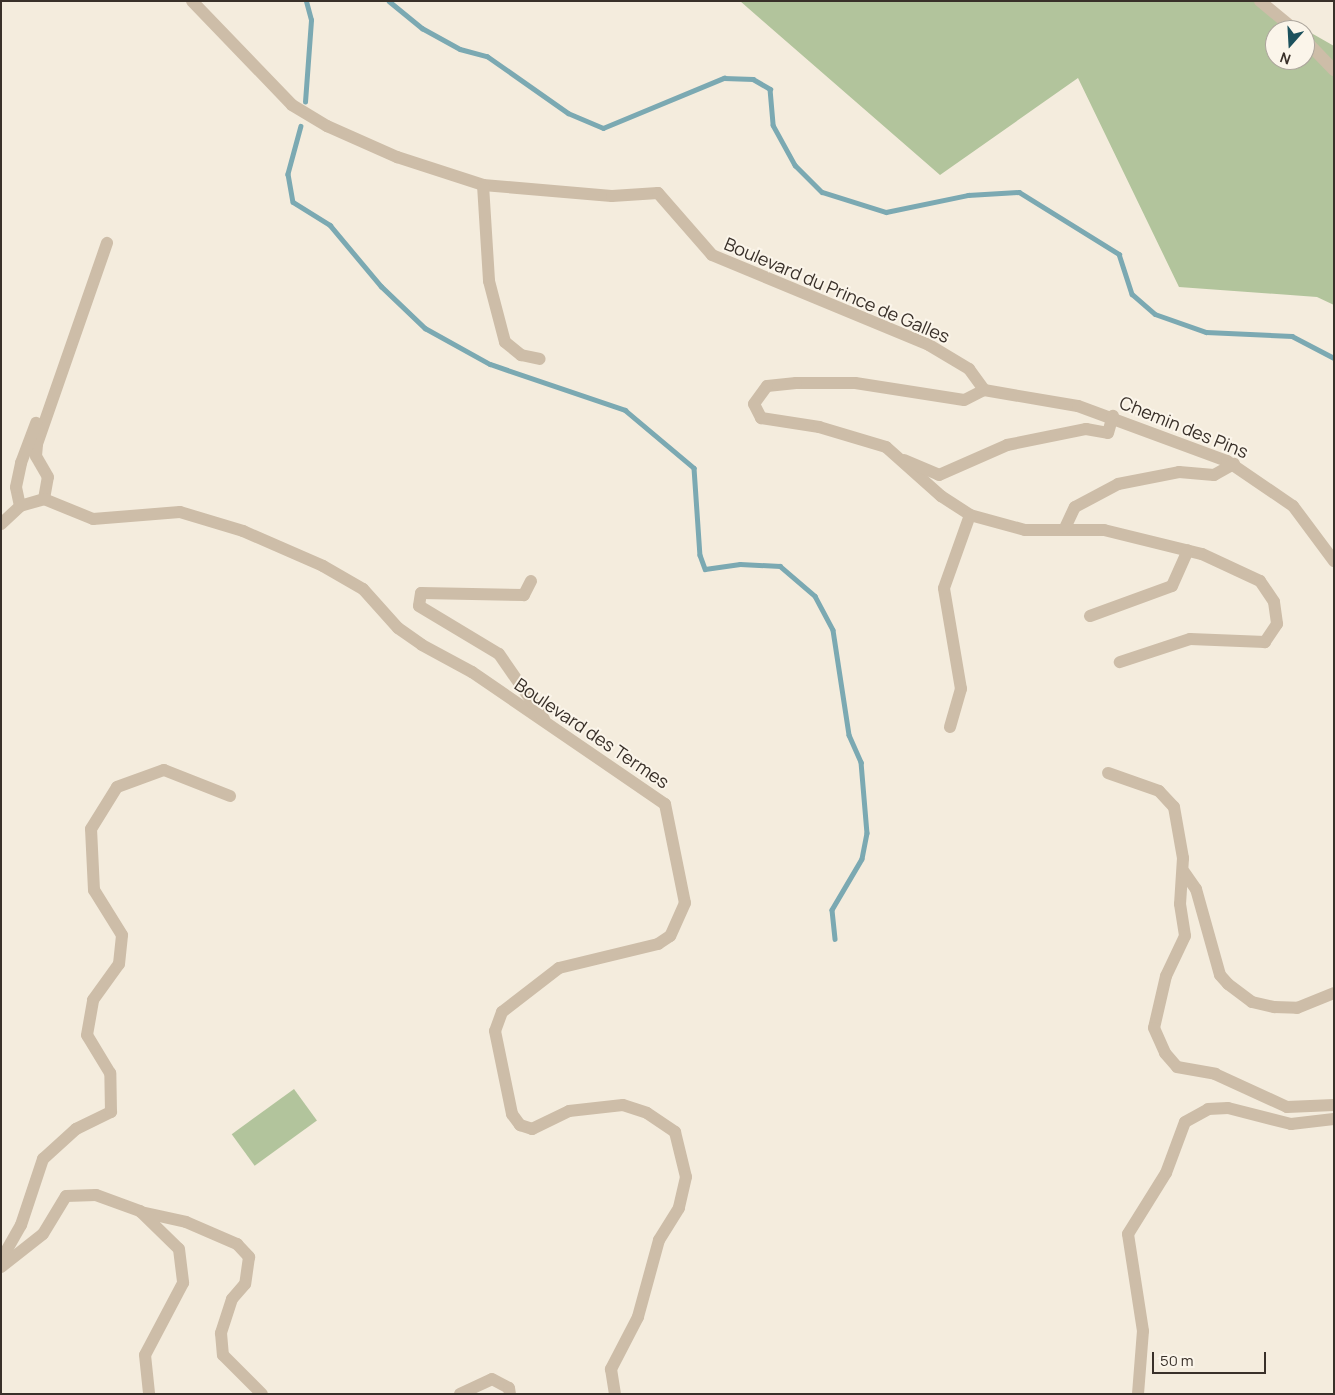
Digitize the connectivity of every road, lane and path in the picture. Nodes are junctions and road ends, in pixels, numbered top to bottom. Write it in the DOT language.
graph roads {
  1 [pos="192,1"];
  2 [pos="1260,1"];
  3 [pos="1282,20"];
  4 [pos="1315,50"];
  5 [pos="1334,70"];
  6 [pos="483,184"];
  7 [pos="107,243"];
  8 [pos="81,291"];
  9 [pos="540,360"];
  10 [pos="984,390"];
  11 [pos="1113,416"];
  12 [pos="897,458"];
  13 [pos="1234,464"];
  14 [pos="44,499"];
  15 [pos="20,506"];
  16 [pos="970,515"];
  17 [pos="1,524"];
  18 [pos="1065,528"];
  19 [pos="1188,550"];
  20 [pos="1334,561"];
  21 [pos="531,581"];
  22 [pos="1090,616"];
  23 [pos="1120,662"];
  24 [pos="950,727"];
  25 [pos="549,728"];
  26 [pos="1108,774"];
  27 [pos="230,796"];
  28 [pos="1184,872"];
  29 [pos="1334,993"];
  30 [pos="1334,1105"];
  31 [pos="1334,1119"];
  32 [pos="140,1211"];
  33 [pos="1,1260"];
  34 [pos="1,1267"];
  35 [pos="149,1394"];
  36 [pos="262,1394"];
  37 [pos="460,1394"];
  38 [pos="510,1394"];
  39 [pos="615,1394"];
  40 [pos="1138,1394"];
  1 -- 6 [label="street"];
  2 -- 3 [label="street"];
  4 -- 5 [label="street"];
  6 -- 9 [label="street"];
  6 -- 10 [label="street, Boulevard du Prince de Galles"];
  7 -- 14 [label="street"];
  8 -- 15 [label="street"];
  10 -- 11 [label="street, Chemin des Pins"];
  10 -- 12 [label="street"];
  11 -- 12 [label="street"];
  11 -- 13 [label="street, Chemin des Pins"];
  12 -- 16 [label="street"];
  13 -- 18 [label="street"];
  13 -- 20 [label="street, Chemin des Pins"];
  14 -- 15 [label="street"];
  14 -- 25 [label="street, Boulevard des Termes"];
  15 -- 17 [label="street"];
  16 -- 18 [label="street"];
  16 -- 24 [label="street"];
  18 -- 19 [label="street"];
  19 -- 22 [label="street"];
  19 -- 23 [label="street"];
  21 -- 25 [label="street"];
  25 -- 39 [label="street, Boulevard des Termes"];
  26 -- 28 [label="street"];
  27 -- 33 [label="street"];
  28 -- 29 [label="street"];
  28 -- 30 [label="street"];
  31 -- 40 [label="street"];
  32 -- 34 [label="street"];
  32 -- 35 [label="street"];
  32 -- 36 [label="street"];
  37 -- 38 [label="street"];
}
